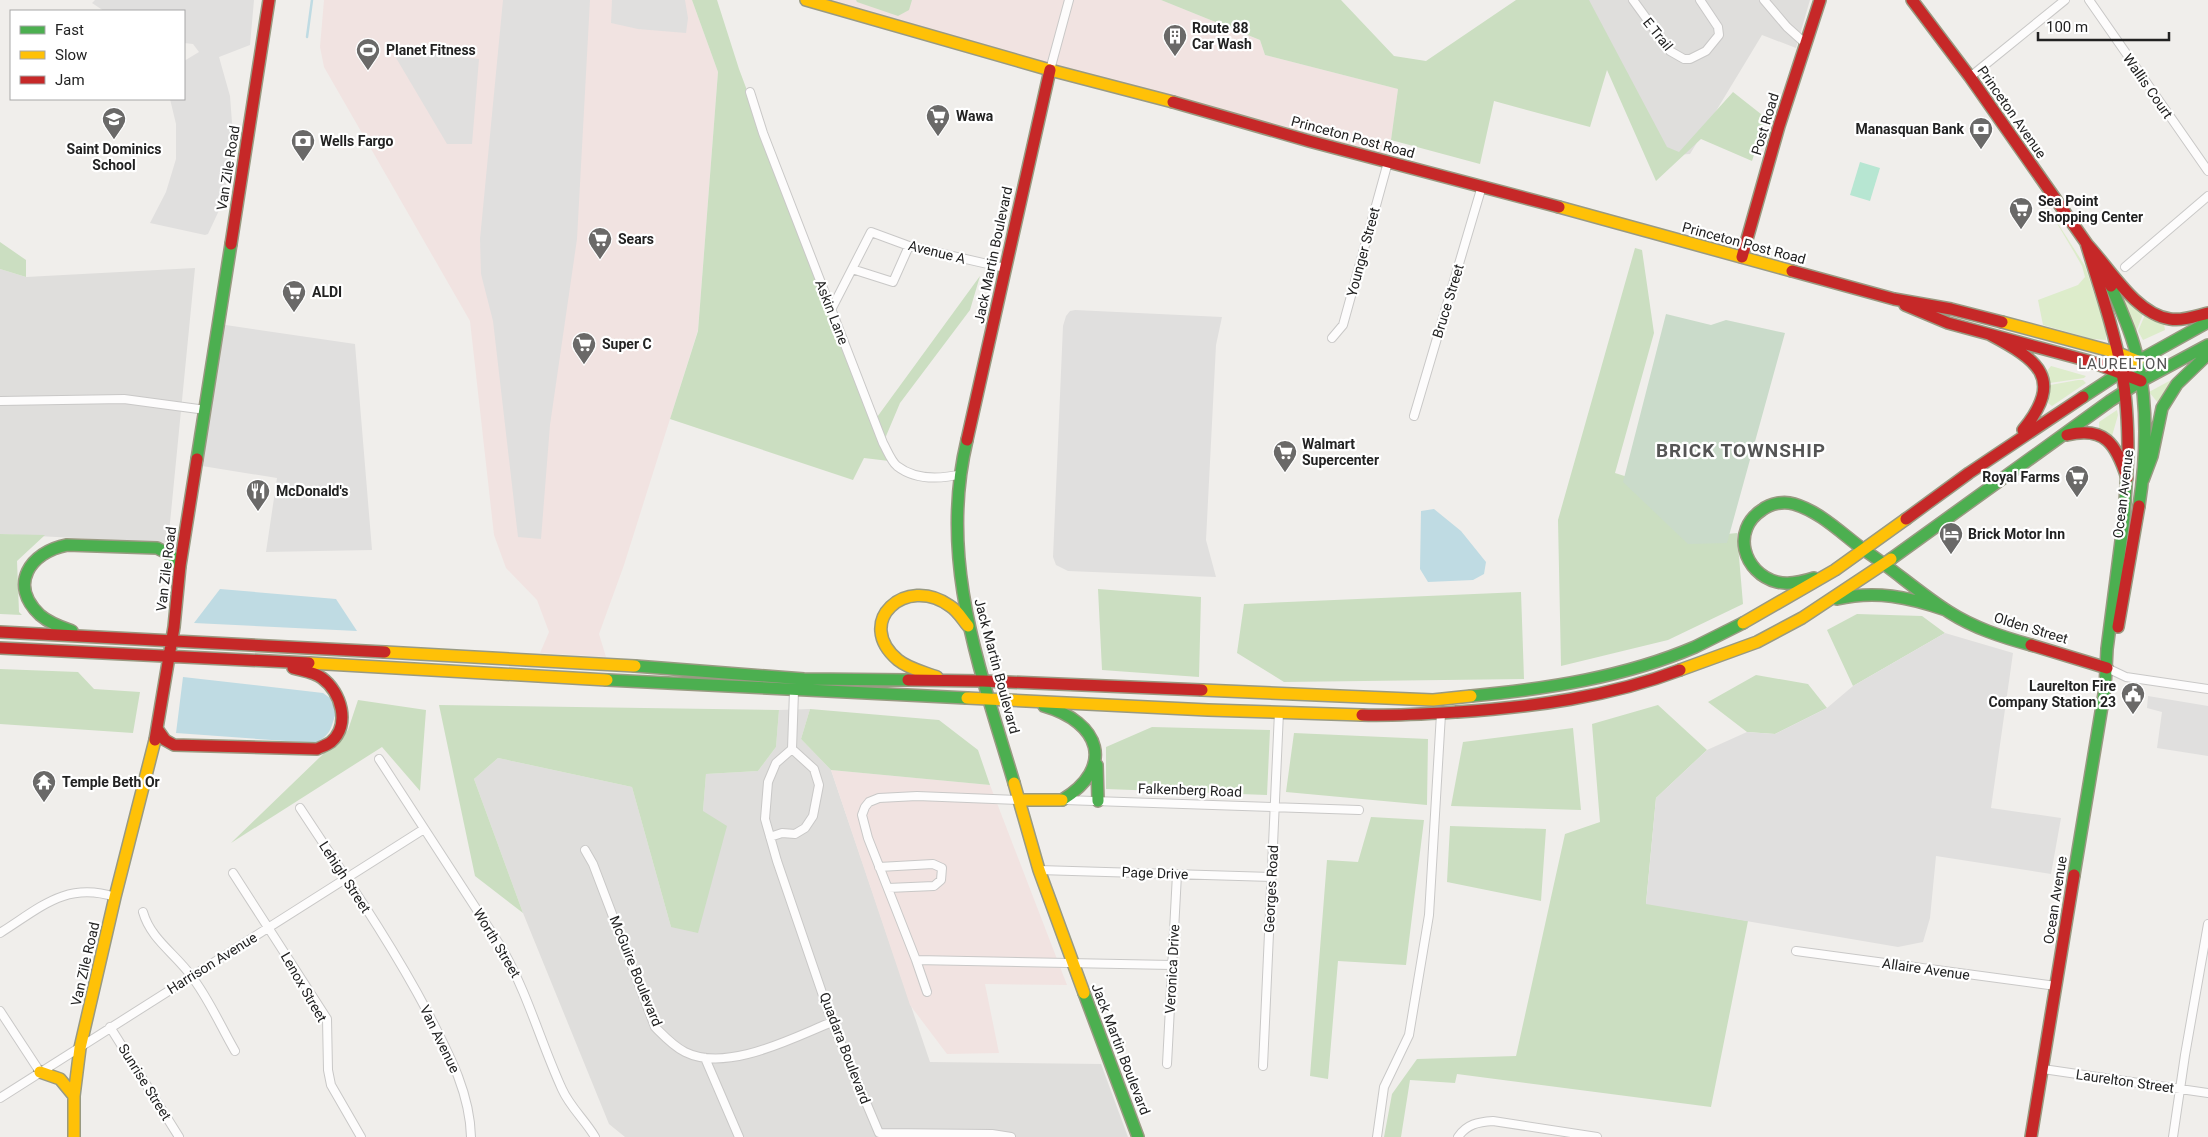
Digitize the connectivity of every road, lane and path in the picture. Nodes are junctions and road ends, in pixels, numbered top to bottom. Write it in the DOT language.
graph roads {
  1 [pos="269,0"];
  2 [pos="806,0"];
  3 [pos="1070,0"];
  4 [pos="1633,0"];
  5 [pos="1700,0"];
  6 [pos="1764,0"];
  7 [pos="1820,0"];
  8 [pos="1912,0"];
  9 [pos="2064,0"];
  10 [pos="2089,0"];
  11 [pos="843,5"];
  12 [pos="1806,44"];
  13 [pos="1050,70"];
  14 [pos="1970,77"];
  15 [pos="750,92"];
  16 [pos="1388,162"];
  17 [pos="2208,171"];
  18 [pos="1482,186"];
  19 [pos="2208,196"];
  20 [pos="2086,243"];
  21 [pos="909,246"];
  22 [pos="1742,257"];
  23 [pos="2125,267"];
  24 [pos="1005,268"];
  25 [pos="852,269"];
  26 [pos="1894,299"];
  27 [pos="831,310"];
  28 [pos="2208,313"];
  29 [pos="2208,322"];
  30 [pos="1989,334"];
  31 [pos="1332,338"];
  32 [pos="2208,345"];
  33 [pos="2118,353"];
  34 [pos="2208,354"];
  35 [pos="2138,361"];
  36 [pos="2121,372"];
  37 [pos="2141,381"];
  38 [pos="2125,392"];
  39 [pos="0,401"];
  40 [pos="206,410"];
  41 [pos="1414,416"];
  42 [pos="2059,438"];
  43 [pos="2001,451"];
  44 [pos="962,474"];
  45 [pos="2127,478"];
  46 [pos="2142,480"];
  47 [pos="1864,550"];
  48 [pos="1885,563"];
  49 [pos="180,566"];
  50 [pos="1836,570"];
  51 [pos="1825,602"];
  52 [pos="1946,610"];
  53 [pos="968,626"];
  54 [pos="0,632"];
  55 [pos="89,636"];
  56 [pos="172,639"];
  57 [pos="0,648"];
  58 [pos="169,655"];
  59 [pos="264,661"];
  60 [pos="2107,668"];
  61 [pos="950,681"];
  62 [pos="983,681"];
  63 [pos="2208,689"];
  64 [pos="794,692"];
  65 [pos="990,699"];
  66 [pos="1029,701"];
  67 [pos="1279,712"];
  68 [pos="1441,714"];
  69 [pos="158,730"];
  70 [pos="792,749"];
  71 [pos="379,759"];
  72 [pos="1097,760"];
  73 [pos="1020,800"];
  74 [pos="1062,800"];
  75 [pos="1098,802"];
  76 [pos="300,808"];
  77 [pos="1275,808"];
  78 [pos="1360,810"];
  79 [pos="424,829"];
  80 [pos="770,837"];
  81 [pos="584,850"];
  82 [pos="880,867"];
  83 [pos="1039,870"];
  84 [pos="233,873"];
  85 [pos="1177,874"];
  86 [pos="1272,877"];
  87 [pos="346,879"];
  88 [pos="888,888"];
  89 [pos="115,898"];
  90 [pos="143,912"];
  91 [pos="2208,924"];
  92 [pos="268,928"];
  93 [pos="0,933"];
  94 [pos="391,947"];
  95 [pos="1796,951"];
  96 [pos="916,960"];
  97 [pos="1072,963"];
  98 [pos="1172,965"];
  99 [pos="192,976"];
  100 [pos="2056,986"];
  101 [pos="927,992"];
  102 [pos="0,1011"];
  103 [pos="832,1022"];
  104 [pos="110,1027"];
  105 [pos="80,1048"];
  106 [pos="235,1051"];
  107 [pos="705,1058"];
  108 [pos="1167,1064"];
  109 [pos="1263,1066"];
  110 [pos="2043,1069"];
  111 [pos="40,1072"];
  112 [pos="2180,1089"];
  113 [pos="2208,1093"];
  114 [pos="74,1096"];
  115 [pos="0,1098"];
  116 [pos="880,1135"];
  117 [pos="74,1137"];
  118 [pos="179,1137"];
  119 [pos="361,1137"];
  120 [pos="471,1137"];
  121 [pos="595,1137"];
  122 [pos="739,1137"];
  123 [pos="1011,1137"];
  124 [pos="1138,1137"];
  125 [pos="1376,1137"];
  126 [pos="1458,1137"];
  127 [pos="1597,1137"];
  128 [pos="2031,1137"];
  129 [pos="2173,1137"];
  1 -- 40 [label="main road, Van Zile Road"];
  2 -- 11 [label="main road, Princeton Post Road"];
  3 -- 13 [label="street"];
  4 -- 5 [label="street, E Trail"];
  6 -- 12 [label="street"];
  7 -- 12 [label="main road, Post Road"];
  8 -- 14 [label="main road, Princeton Avenue"];
  9 -- 14 [label="street"];
  10 -- 17 [label="street, Wallis Court"];
  11 -- 13 [label="main road, Princeton Post Road"];
  12 -- 22 [label="main road, Post Road"];
  13 -- 16 [label="main road, Princeton Post Road"];
  13 -- 24 [label="main road, Jack Martin Boulevard"];
  14 -- 20 [label="main road, Princeton Avenue"];
  15 -- 27 [label="street, Askin Lane"];
  16 -- 18 [label="main road, Princeton Post Road"];
  16 -- 31 [label="street, Younger Street"];
  18 -- 22 [label="main road, Princeton Post Road"];
  18 -- 41 [label="street, Bruce Street"];
  19 -- 23 [label="street"];
  20 -- 28 [label="main road"];
  20 -- 33 [label="main road, Princeton Avenue"];
  20 -- 35 [label="main road, Princeton Avenue"];
  21 -- 24 [label="street, Avenue A"];
  21 -- 25 [label="street, Avenue A"];
  21 -- 25 [label="street"];
  22 -- 26 [label="main road, Princeton Post Road"];
  24 -- 44 [label="main road, Jack Martin Boulevard"];
  25 -- 27 [label="street"];
  26 -- 30 [label="main road, Princeton Post Road"];
  26 -- 33 [label="main road, Princeton Post Road"];
  27 -- 44 [label="street, Askin Lane"];
  29 -- 35 [label="main road"];
  30 -- 36 [label="main road, Princeton Post Road"];
  30 -- 43 [label="main road"];
  32 -- 37 [label="main road"];
  33 -- 35 [label="main road, Princeton Post Road"];
  33 -- 36 [label="main road, Princeton Avenue"];
  34 -- 46 [label="main road"];
  35 -- 36 [label="main road"];
  35 -- 37 [label="main road, Ocean Avenue"];
  36 -- 37 [label="main road, Princeton Post Road"];
  36 -- 38 [label="main road, Ocean Avenue"];
  36 -- 43 [label="main road"];
  37 -- 38 [label="main road"];
  37 -- 46 [label="main road, Ocean Avenue"];
  38 -- 42 [label="main road"];
  38 -- 45 [label="main road, Ocean Avenue"];
  39 -- 40 [label="street"];
  40 -- 49 [label="main road, Van Zile Road"];
  42 -- 45 [label="main road"];
  42 -- 48 [label="main road"];
  43 -- 47 [label="main road"];
  44 -- 53 [label="main road, Jack Martin Boulevard"];
  45 -- 60 [label="main road, Ocean Avenue"];
  46 -- 60 [label="main road, Ocean Avenue"];
  47 -- 48 [label="main road, Olden Street"];
  47 -- 50 [label="main road"];
  47 -- 50 [label="main road, Olden Street"];
  48 -- 51 [label="main road"];
  48 -- 52 [label="main road, Olden Street"];
  49 -- 55 [label="main road"];
  49 -- 56 [label="main road, Van Zile Road"];
  50 -- 62 [label="main road"];
  51 -- 52 [label="main road"];
  51 -- 68 [label="main road"];
  52 -- 60 [label="main road, Olden Street"];
  53 -- 61 [label="main road"];
  53 -- 62 [label="main road, Jack Martin Boulevard"];
  54 -- 55 [label="main road"];
  55 -- 56 [label="main road"];
  56 -- 58 [label="main road, Van Zile Road"];
  56 -- 61 [label="main road"];
  57 -- 58 [label="main road"];
  58 -- 59 [label="main road"];
  58 -- 69 [label="main road, Van Zile Road"];
  59 -- 64 [label="main road"];
  59 -- 69 [label="main road"];
  60 -- 63 [label="street, Olden Street"];
  60 -- 100 [label="main road, Ocean Avenue"];
  61 -- 62 [label="main road"];
  62 -- 65 [label="main road, Jack Martin Boulevard"];
  64 -- 65 [label="main road"];
  64 -- 70 [label="street"];
  65 -- 66 [label="main road"];
  65 -- 73 [label="main road, Jack Martin Boulevard"];
  66 -- 67 [label="main road"];
  66 -- 72 [label="main road"];
  67 -- 68 [label="main road"];
  67 -- 77 [label="street, Georges Road"];
  68 -- 125 [label="street"];
  69 -- 89 [label="main road, Van Zile Road"];
  70 -- 80 [label="street, Quadara Boulevard"];
  70 -- 80 [label="street"];
  71 -- 79 [label="street, Worth Street"];
  72 -- 74 [label="main road"];
  72 -- 75 [label="main road"];
  73 -- 74 [label="main road, Falkenberg Road"];
  73 -- 82 [label="street"];
  73 -- 83 [label="main road, Jack Martin Boulevard"];
  74 -- 75 [label="street, Falkenberg Road"];
  75 -- 77 [label="street, Falkenberg Road"];
  76 -- 87 [label="street, Lehigh Street"];
  77 -- 78 [label="street, Falkenberg Road"];
  77 -- 86 [label="street, Georges Road"];
  79 -- 87 [label="street, Harrison Avenue"];
  79 -- 121 [label="street, Worth Street"];
  80 -- 103 [label="street, Quadara Boulevard"];
  81 -- 107 [label="street, McGuire Boulevard"];
  82 -- 88 [label="street"];
  82 -- 88 [label="street"];
  83 -- 85 [label="street, Page Drive"];
  83 -- 97 [label="main road, Jack Martin Boulevard"];
  84 -- 92 [label="street, Lenox Street"];
  85 -- 86 [label="street, Page Drive"];
  85 -- 98 [label="street, Veronica Drive"];
  86 -- 109 [label="street, Georges Road"];
  87 -- 92 [label="street, Harrison Avenue"];
  87 -- 94 [label="street, Lehigh Street"];
  88 -- 96 [label="street"];
  89 -- 93 [label="street"];
  89 -- 105 [label="main road, Van Zile Road"];
  90 -- 99 [label="street"];
  91 -- 112 [label="street"];
  92 -- 99 [label="street, Harrison Avenue"];
  92 -- 119 [label="street, Lenox Street"];
  94 -- 120 [label="street, Van Avenue"];
  95 -- 100 [label="street, Allaire Avenue"];
  96 -- 97 [label="street"];
  96 -- 101 [label="street"];
  97 -- 98 [label="street"];
  97 -- 124 [label="main road, Jack Martin Boulevard"];
  98 -- 108 [label="street, Veronica Drive"];
  99 -- 104 [label="street, Harrison Avenue"];
  99 -- 106 [label="street"];
  100 -- 110 [label="main road, Ocean Avenue"];
  102 -- 111 [label="street"];
  103 -- 107 [label="street, McGuire Boulevard"];
  103 -- 116 [label="street, Quadara Boulevard"];
  104 -- 105 [label="street, Harrison Avenue"];
  104 -- 118 [label="street, Sunrise Street"];
  105 -- 111 [label="street, Harrison Avenue"];
  105 -- 114 [label="main road, Van Zile Road"];
  107 -- 122 [label="street"];
  110 -- 112 [label="street, Laurelton Street"];
  110 -- 128 [label="main road, Ocean Avenue"];
  111 -- 114 [label="main road"];
  111 -- 115 [label="street, Harrison Avenue"];
  112 -- 113 [label="street, Laurelton Street"];
  112 -- 129 [label="street"];
  114 -- 117 [label="main road, Van Zile Road"];
  116 -- 123 [label="street, Quadara Boulevard"];
  126 -- 127 [label="street"];
}
